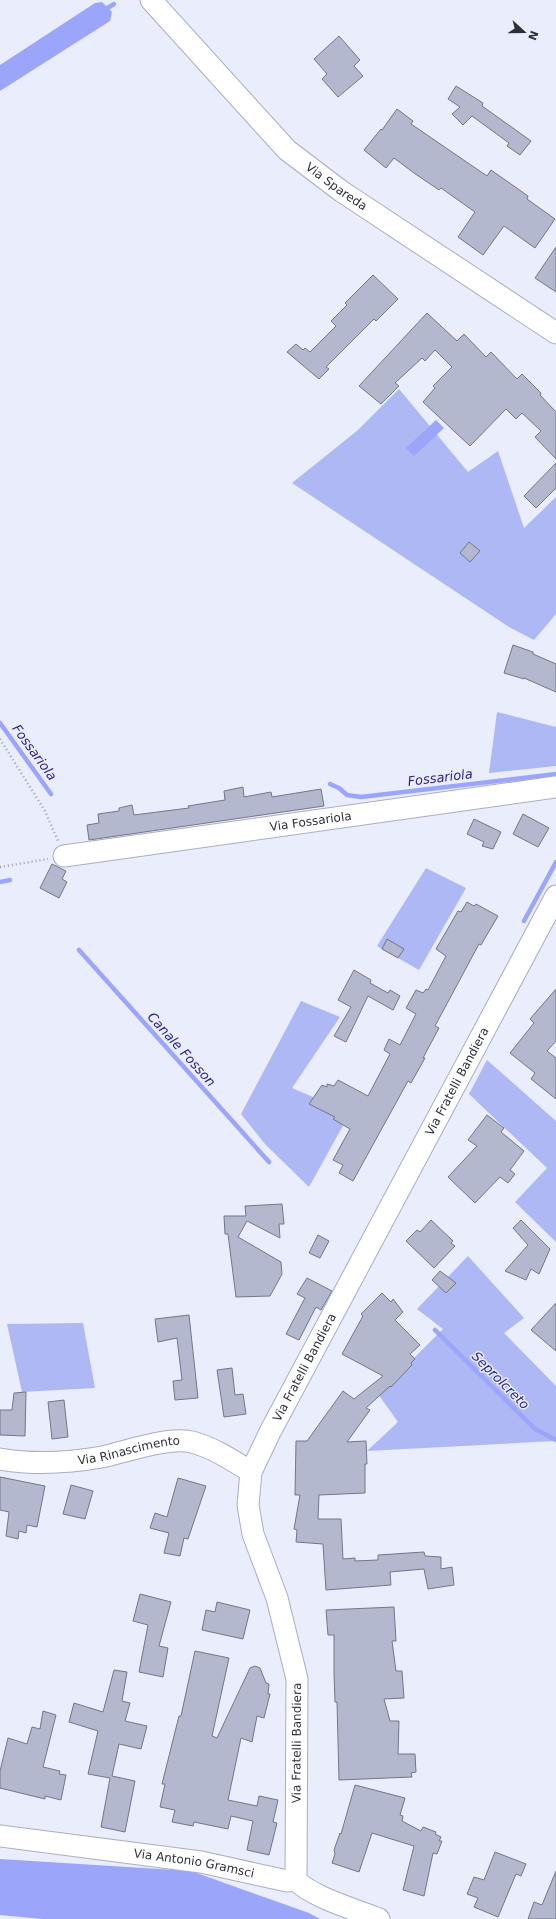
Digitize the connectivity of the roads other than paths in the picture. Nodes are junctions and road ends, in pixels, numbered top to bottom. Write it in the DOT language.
graph roads {
  1 [pos="152,0"];
  2 [pos="556,333"];
  3 [pos="556,787"];
  4 [pos="64,856"];
  5 [pos="556,896"];
  6 [pos="0,1459"];
  7 [pos="251,1472"];
  8 [pos="0,1836"];
  9 [pos="296,1880"];
  10 [pos="379,1919"];
  1 -- 2 [label="street, Via Spareda"];
  3 -- 4 [label="street, Via Fossariola"];
  5 -- 7 [label="street, Via Fratelli Bandiera"];
  6 -- 7 [label="street, Via Rinascimento"];
  7 -- 9 [label="street, Via Fratelli Bandiera"];
  8 -- 9 [label="street, Via Antonio Gramsci"];
  9 -- 10 [label="street"];
}
